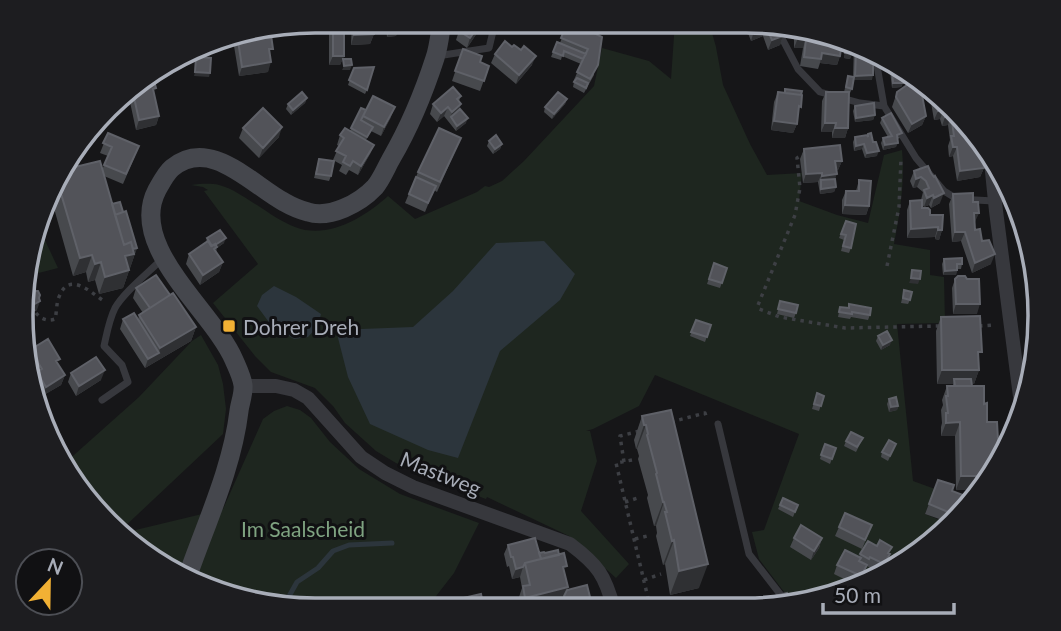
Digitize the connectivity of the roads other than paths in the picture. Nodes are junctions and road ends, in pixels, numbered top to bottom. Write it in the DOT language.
graph roads {
  1 [pos="440,33"];
  2 [pos="493,33"];
  3 [pos="781,36"];
  4 [pos="436,56"];
  5 [pos="877,66"];
  6 [pos="884,106"];
  7 [pos="993,179"];
  8 [pos="995,201"];
  9 [pos="162,258"];
  10 [pos="1019,385"];
  11 [pos="243,386"];
  12 [pos="102,400"];
  13 [pos="718,424"];
  14 [pos="190,569"];
  15 [pos="781,595"];
  16 [pos="611,598"];
  1 -- 4 [label="main road"];
  2 -- 4 [label="lane"];
  3 -- 6 [label="lane"];
  4 -- 9 [label="main road"];
  5 -- 6 [label="lane"];
  6 -- 8 [label="lane"];
  7 -- 8 [label="street"];
  8 -- 10 [label="street"];
  9 -- 11 [label="main road"];
  9 -- 12 [label="lane"];
  11 -- 14 [label="main road"];
  11 -- 16 [label="street, Mastweg"];
  13 -- 15 [label="lane"];
}
